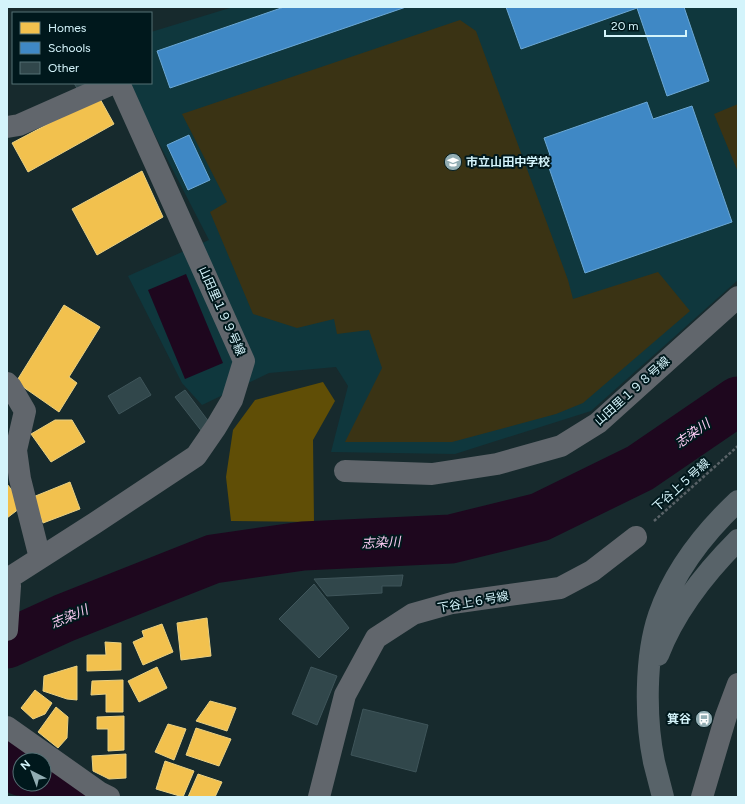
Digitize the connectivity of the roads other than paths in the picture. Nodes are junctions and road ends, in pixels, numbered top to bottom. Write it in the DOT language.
graph roads {
  1 [pos="112,84"];
  2 [pos="119,84"];
  3 [pos="7,127"];
  4 [pos="738,297"];
  5 [pos="7,383"];
  6 [pos="345,471"];
  7 [pos="738,501"];
  8 [pos="636,537"];
  9 [pos="738,540"];
  10 [pos="40,558"];
  11 [pos="8,581"];
  12 [pos="7,630"];
  13 [pos="648,682"];
  14 [pos="738,684"];
  15 [pos="7,727"];
  16 [pos="109,797"];
  17 [pos="319,797"];
  18 [pos="663,797"];
  19 [pos="702,797"];
  1 -- 3 [label="street"];
  2 -- 10 [label="street, 山田里１９９号線"];
  4 -- 6 [label="street, 山田里１９８号線"];
  5 -- 10 [label="street"];
  7 -- 13 [label="highway"];
  8 -- 17 [label="street, 下谷上６号線"];
  9 -- 13 [label="highway"];
  10 -- 11 [label="street, 山田里１９９号線"];
  11 -- 12 [label="street"];
  13 -- 18 [label="highway"];
  14 -- 19 [label="street"];
  15 -- 16 [label="street"];
}
